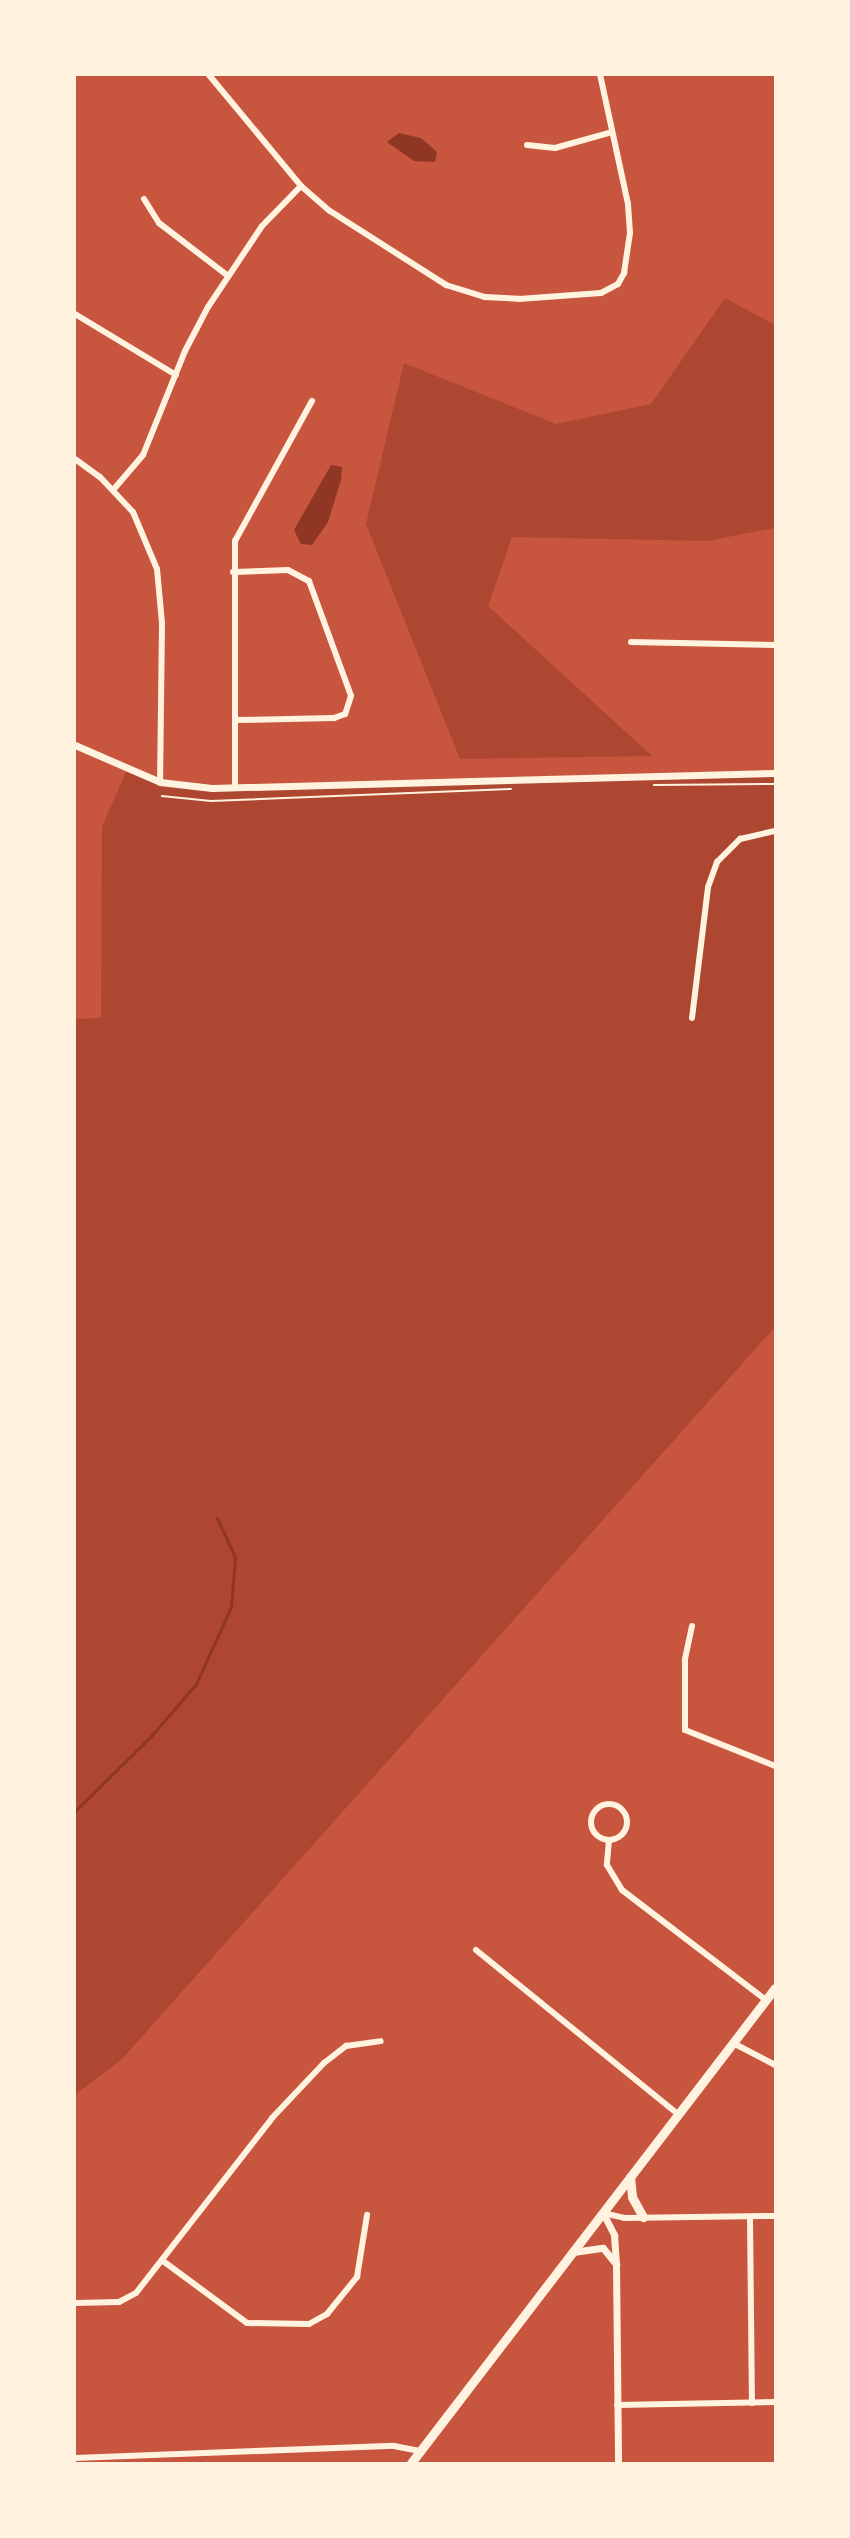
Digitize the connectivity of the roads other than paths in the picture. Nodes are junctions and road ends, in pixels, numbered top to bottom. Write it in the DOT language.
graph roads {
  1 [pos="209,75"];
  2 [pos="600,75"];
  3 [pos="612,132"];
  4 [pos="527,145"];
  5 [pos="301,186"];
  6 [pos="144,199"];
  7 [pos="228,276"];
  8 [pos="75,314"];
  9 [pos="176,375"];
  10 [pos="312,401"];
  11 [pos="75,459"];
  12 [pos="114,489"];
  13 [pos="233,572"];
  14 [pos="631,642"];
  15 [pos="775,645"];
  16 [pos="235,720"];
  17 [pos="75,745"];
  18 [pos="775,773"];
  19 [pos="160,782"];
  20 [pos="236,787"];
  21 [pos="775,831"];
  22 [pos="692,1018"];
  23 [pos="692,1626"];
  24 [pos="775,1766"];
  25 [pos="609,1840"];
  26 [pos="476,1950"];
  27 [pos="775,1988"];
  28 [pos="766,2000"];
  29 [pos="381,2041"];
  30 [pos="733,2043"];
  31 [pos="775,2065"];
  32 [pos="678,2114"];
  33 [pos="630,2177"];
  34 [pos="603,2213"];
  35 [pos="367,2215"];
  36 [pos="775,2216"];
  37 [pos="643,2217"];
  38 [pos="750,2217"];
  39 [pos="573,2252"];
  40 [pos="163,2260"];
  41 [pos="616,2265"];
  42 [pos="75,2303"];
  43 [pos="775,2402"];
  44 [pos="752,2403"];
  45 [pos="617,2405"];
  46 [pos="420,2451"];
  47 [pos="198,2455"];
  48 [pos="75,2458"];
  49 [pos="198,2463"];
  50 [pos="411,2463"];
  51 [pos="618,2463"];
  1 -- 5 [label="street"];
  2 -- 3 [label="street"];
  3 -- 4 [label="street"];
  3 -- 5 [label="street"];
  5 -- 7 [label="street"];
  6 -- 7 [label="street"];
  7 -- 9 [label="street"];
  8 -- 9 [label="street"];
  9 -- 12 [label="street"];
  10 -- 13 [label="street"];
  11 -- 12 [label="street"];
  12 -- 19 [label="street"];
  13 -- 16 [label="street"];
  13 -- 16 [label="street"];
  14 -- 15 [label="street"];
  16 -- 20 [label="street"];
  17 -- 19 [label="street"];
  18 -- 20 [label="street"];
  19 -- 20 [label="street"];
  21 -- 22 [label="street"];
  23 -- 24 [label="street"];
  25 -- 25 [label="street"];
  25 -- 28 [label="street"];
  26 -- 32 [label="street"];
  27 -- 28 [label="main road"];
  28 -- 30 [label="main road"];
  29 -- 40 [label="street"];
  30 -- 31 [label="street"];
  30 -- 32 [label="main road"];
  32 -- 33 [label="main road"];
  33 -- 34 [label="main road"];
  33 -- 37 [label="main road"];
  34 -- 37 [label="street"];
  34 -- 39 [label="main road"];
  34 -- 41 [label="street"];
  35 -- 40 [label="street"];
  36 -- 38 [label="street"];
  37 -- 38 [label="street"];
  38 -- 44 [label="street"];
  39 -- 41 [label="street"];
  39 -- 46 [label="main road"];
  40 -- 42 [label="street"];
  41 -- 45 [label="street"];
  43 -- 44 [label="street"];
  44 -- 45 [label="street"];
  45 -- 51 [label="street"];
  46 -- 47 [label="street"];
  46 -- 50 [label="main road"];
  47 -- 48 [label="street"];
  47 -- 49 [label="street"];
}
